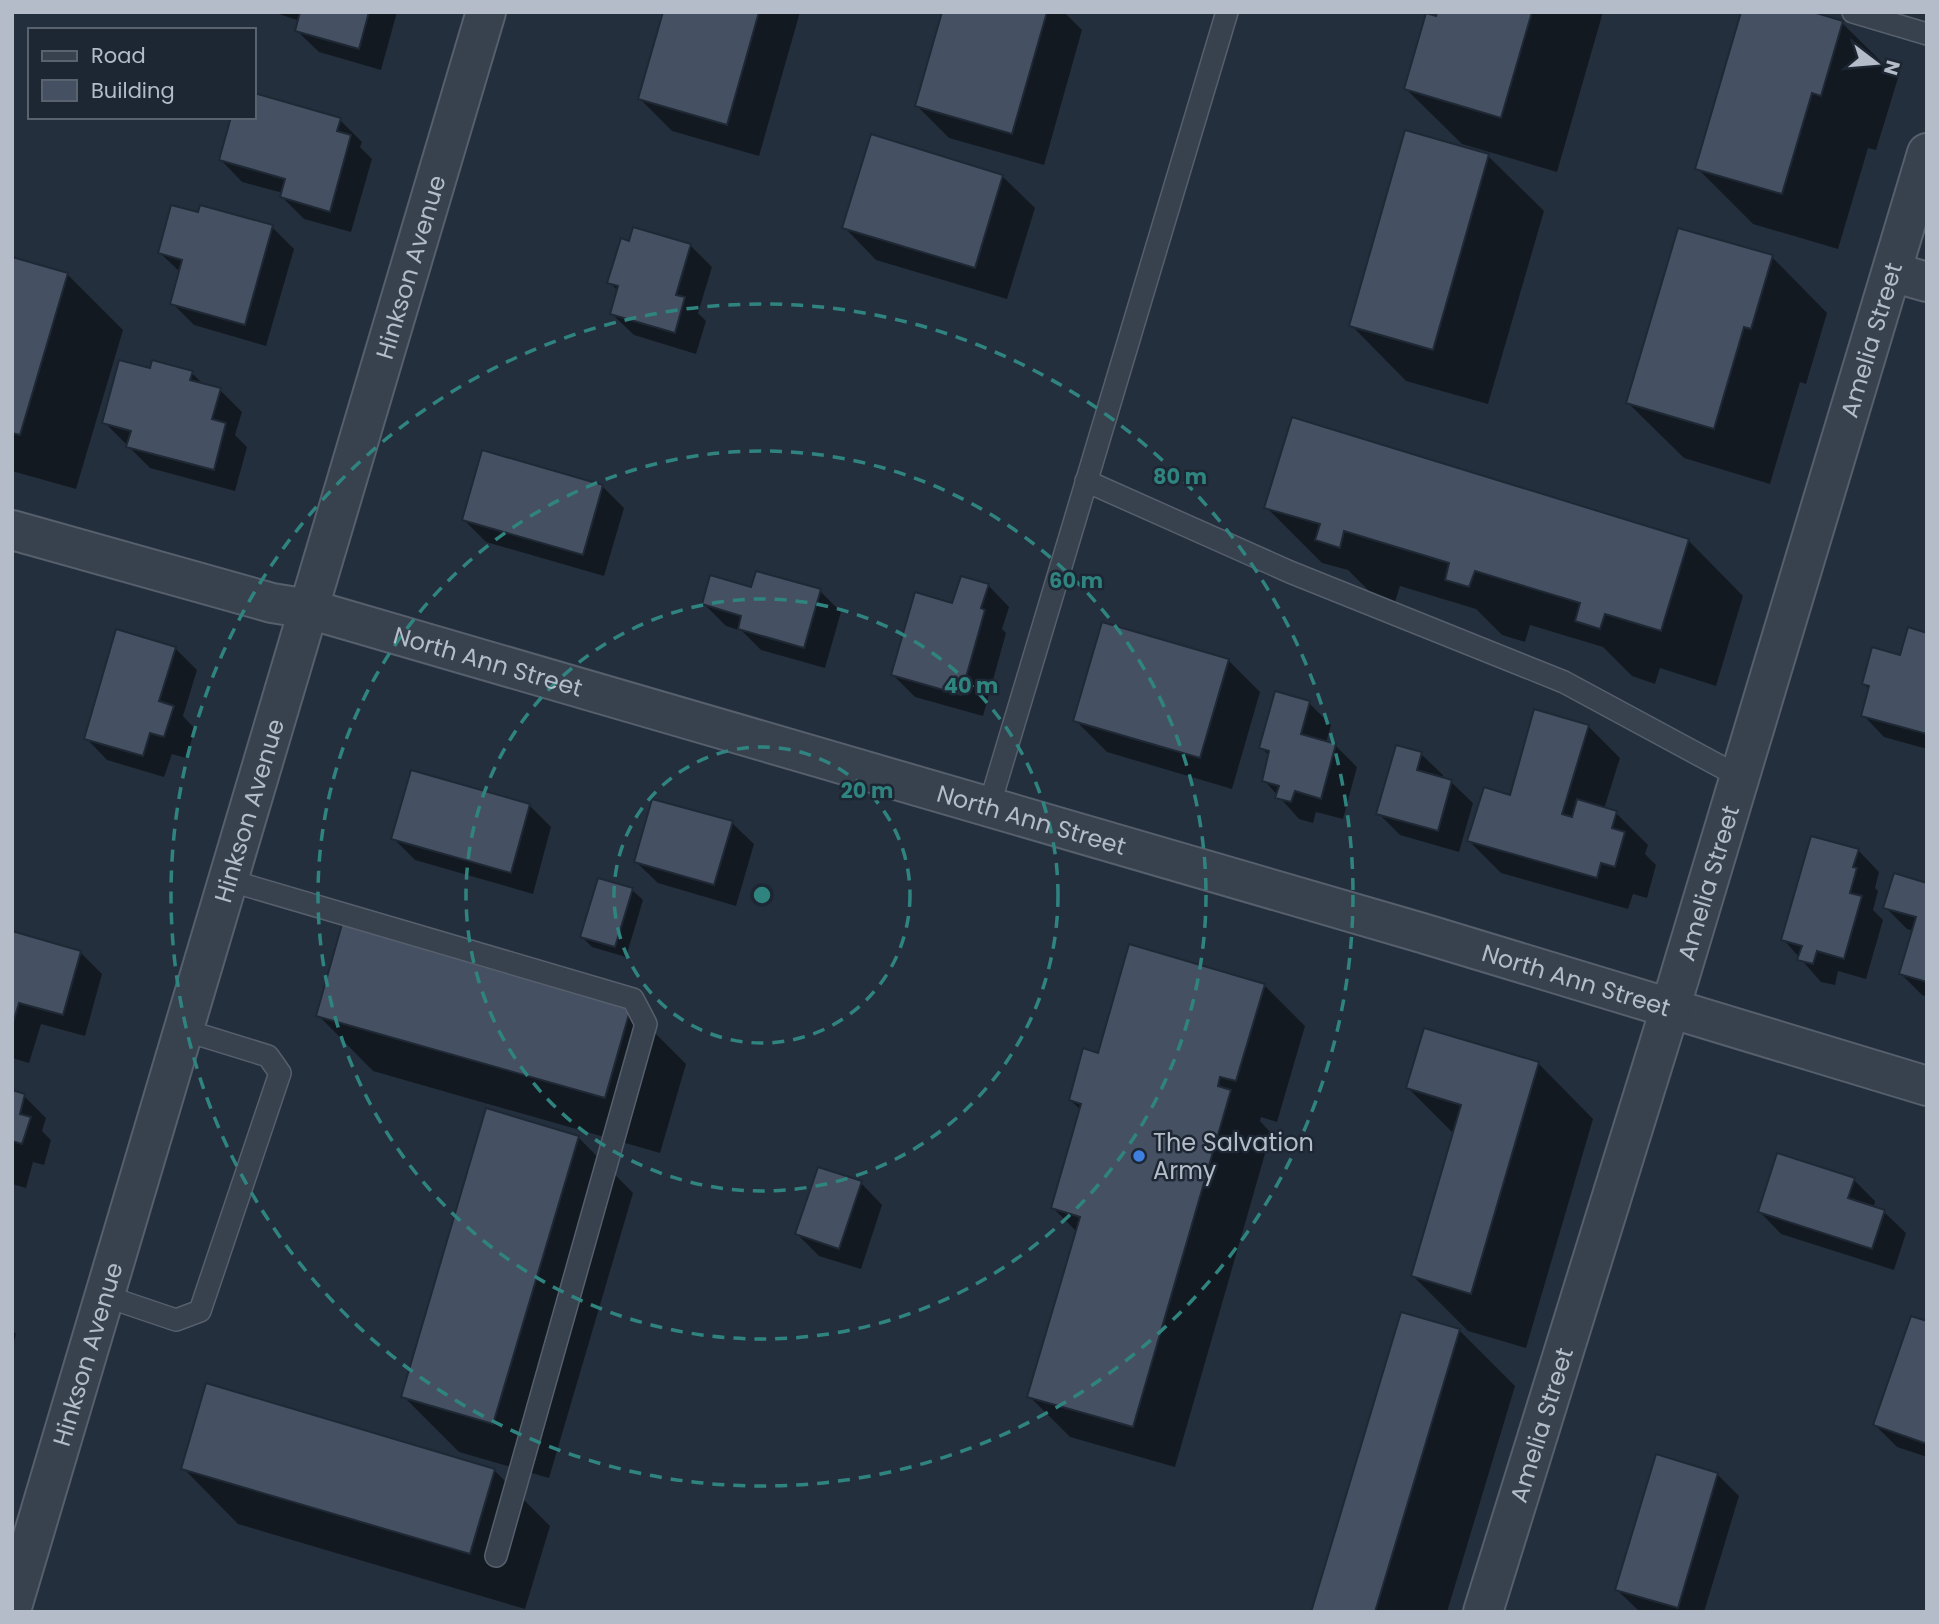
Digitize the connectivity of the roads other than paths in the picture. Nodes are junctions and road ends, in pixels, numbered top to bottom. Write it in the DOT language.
graph roads {
  1 [pos="486,12"];
  2 [pos="1227,12"];
  3 [pos="1853,12"];
  4 [pos="1927,34"];
  5 [pos="1927,153"];
  6 [pos="1909,277"];
  7 [pos="1086,481"];
  8 [pos="12,530"];
  9 [pos="309,609"];
  10 [pos="1740,777"];
  11 [pos="989,807"];
  12 [pos="228,880"];
  13 [pos="1670,1009"];
  14 [pos="184,1030"];
  15 [pos="1927,1086"];
  16 [pos="105,1296"];
  17 [pos="496,1556"];
  18 [pos="12,1607"];
  19 [pos="1483,1612"];
  1 -- 9 [label="street, Hinkson Avenue"];
  2 -- 7 [label="lane"];
  3 -- 4 [label="lane"];
  5 -- 6 [label="street, Amelia Street"];
  6 -- 10 [label="street, Amelia Street"];
  7 -- 10 [label="lane"];
  7 -- 11 [label="lane"];
  8 -- 9 [label="street, North Ann Street"];
  9 -- 11 [label="street, North Ann Street"];
  9 -- 12 [label="street, Hinkson Avenue"];
  10 -- 13 [label="street, Amelia Street"];
  11 -- 13 [label="street, North Ann Street"];
  12 -- 14 [label="street, Hinkson Avenue"];
  12 -- 17 [label="lane"];
  13 -- 15 [label="street, North Ann Street"];
  13 -- 19 [label="street, Amelia Street"];
  14 -- 16 [label="street, Hinkson Avenue"];
  14 -- 16 [label="lane"];
  16 -- 18 [label="street, Hinkson Avenue"];
}
